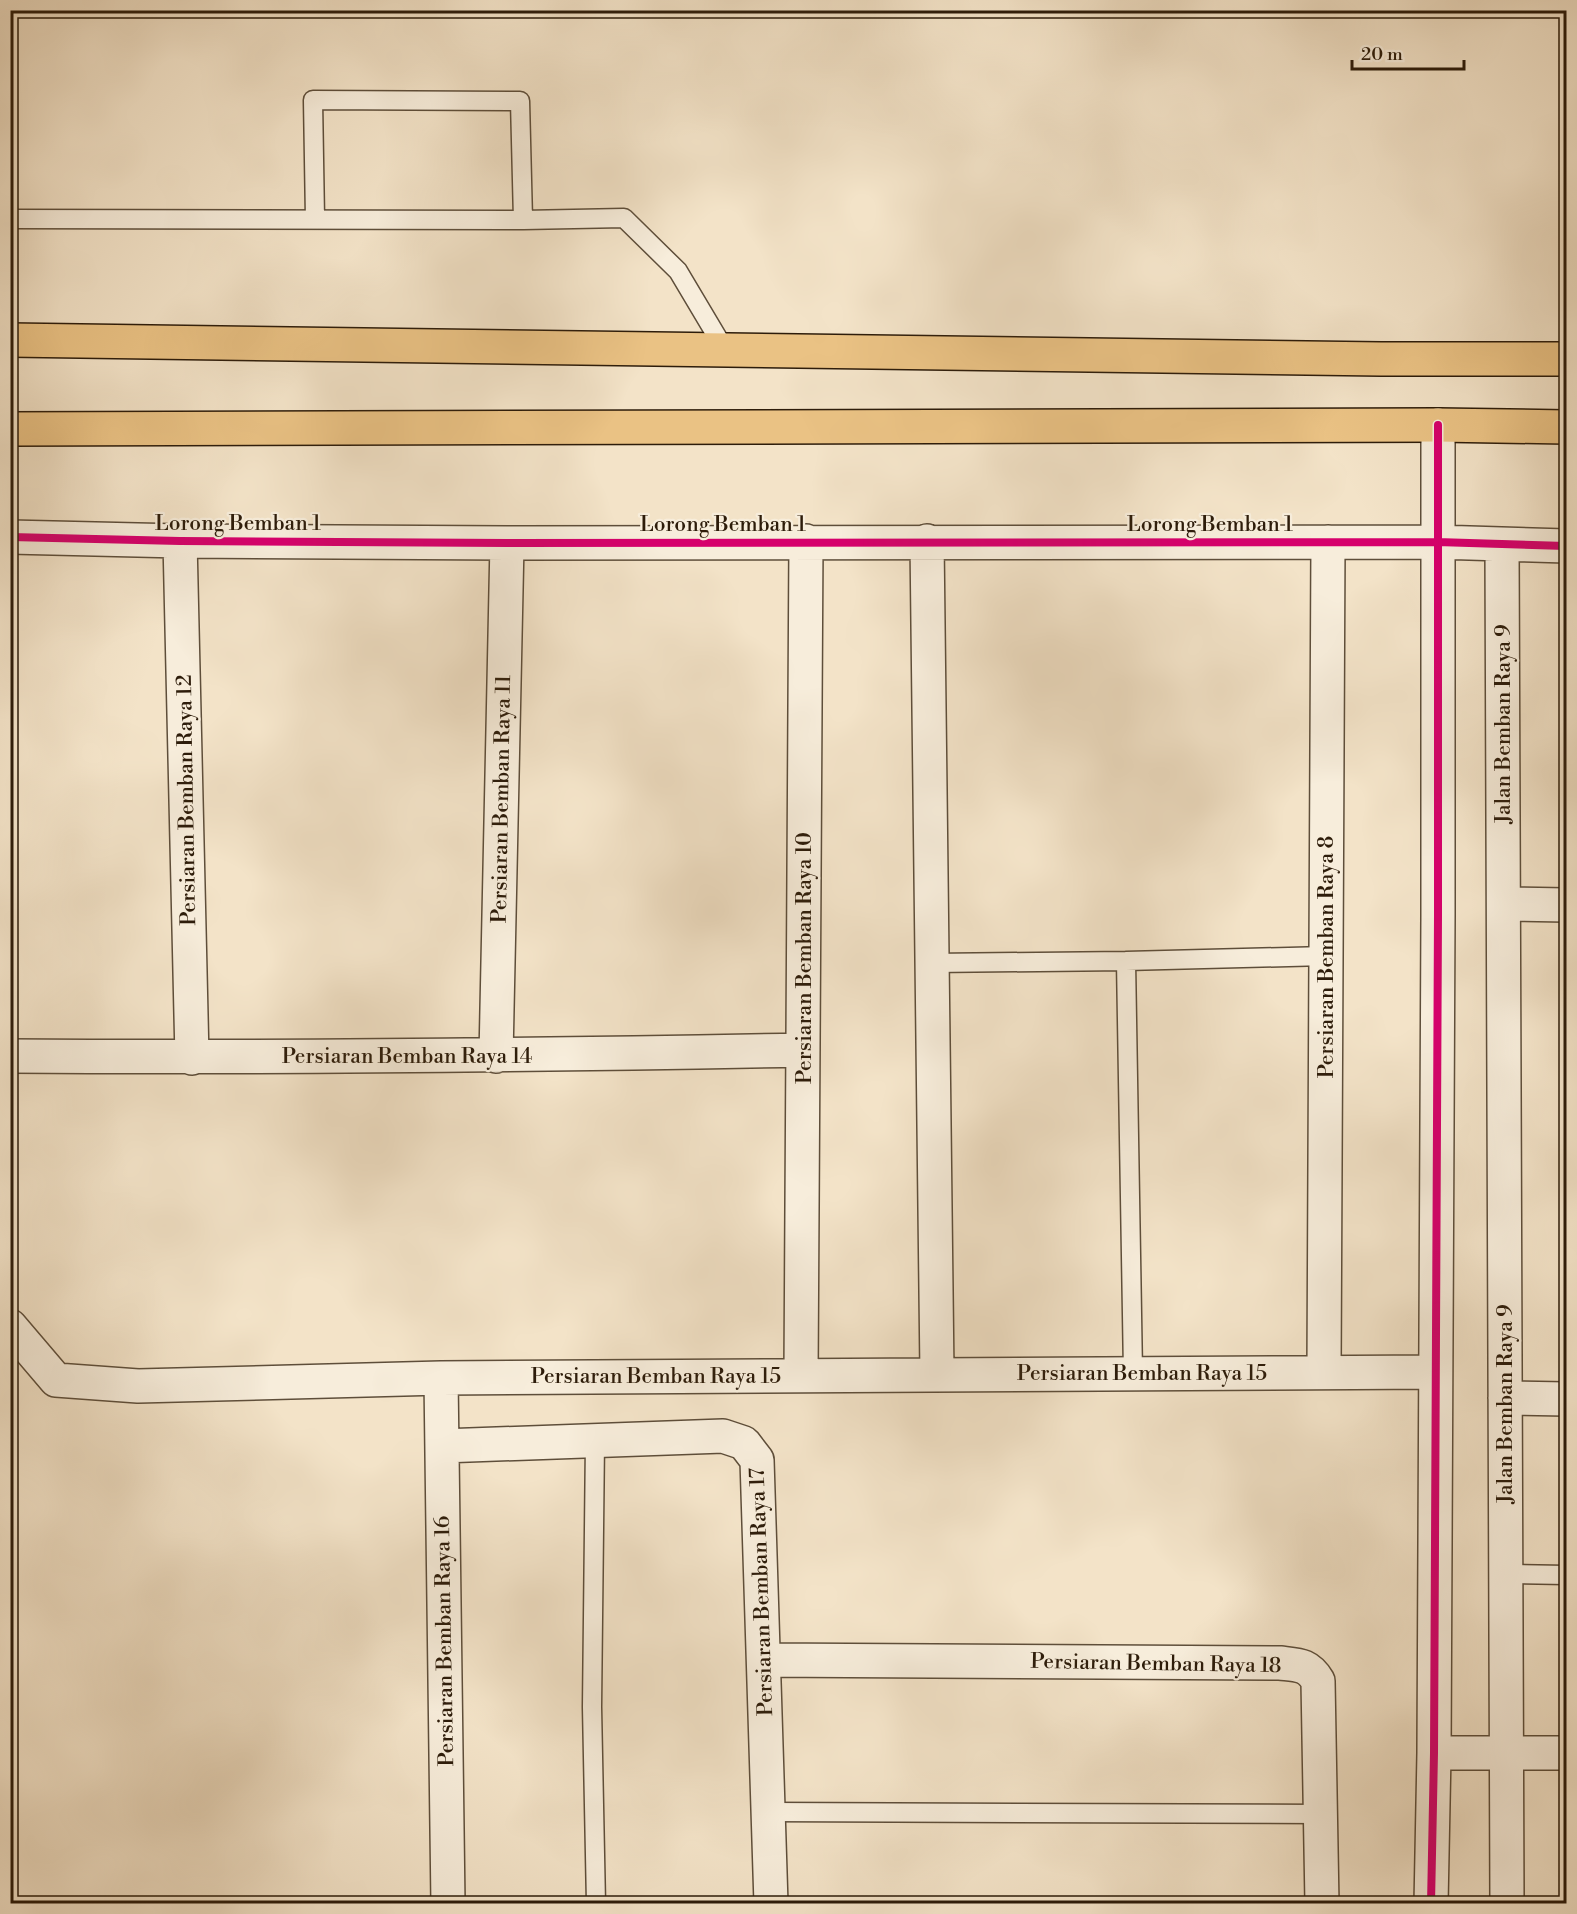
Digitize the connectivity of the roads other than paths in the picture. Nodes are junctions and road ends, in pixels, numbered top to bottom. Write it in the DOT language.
graph roads {
  1 [pos="10,219"];
  2 [pos="315,219"];
  3 [pos="523,220"];
  4 [pos="10,340"];
  5 [pos="725,350"];
  6 [pos="1566,359"];
  7 [pos="1438,425"];
  8 [pos="1566,427"];
  9 [pos="10,429"];
  10 [pos="10,537"];
  11 [pos="806,541"];
  12 [pos="927,541"];
  13 [pos="180,542"];
  14 [pos="1328,542"];
  15 [pos="1437,542"];
  16 [pos="507,543"];
  17 [pos="1503,545"];
  18 [pos="1566,546"];
  19 [pos="1504,904"];
  20 [pos="1566,905"];
  21 [pos="1326,957"];
  22 [pos="1126,961"];
  23 [pos="932,963"];
  24 [pos="803,1050"];
  25 [pos="10,1056"];
  26 [pos="496,1056"];
  27 [pos="192,1058"];
  28 [pos="11,1327"];
  29 [pos="1324,1371"];
  30 [pos="1435,1372"];
  31 [pos="1133,1373"];
  32 [pos="937,1374"];
  33 [pos="801,1375"];
  34 [pos="441,1378"];
  35 [pos="1505,1398"];
  36 [pos="1566,1399"];
  37 [pos="595,1440"];
  38 [pos="442,1446"];
  39 [pos="1506,1574"];
  40 [pos="1566,1575"];
  41 [pos="764,1660"];
  42 [pos="1506,1753"];
  43 [pos="1566,1753"];
  44 [pos="1434,1754"];
  45 [pos="768,1812"];
  46 [pos="1321,1814"];
  47 [pos="448,1904"];
  48 [pos="596,1904"];
  49 [pos="771,1904"];
  50 [pos="1322,1904"];
  51 [pos="1431,1904"];
  52 [pos="1507,1904"];
  1 -- 2 [label="lane"];
  2 -- 3 [label="lane"];
  2 -- 3 [label="lane"];
  3 -- 5 [label="lane"];
  4 -- 5 [label="main road"];
  5 -- 6 [label="main road"];
  7 -- 8 [label="main road"];
  7 -- 9 [label="main road"];
  7 -- 15 [label="street"];
  10 -- 13 [label="street, Lorong Bemban 1"];
  11 -- 12 [label="street, Lorong Bemban 1"];
  11 -- 16 [label="street, Lorong Bemban 1"];
  11 -- 24 [label="street, Persiaran Bemban Raya 10"];
  12 -- 14 [label="street, Lorong Bemban 1"];
  12 -- 23 [label="street"];
  13 -- 16 [label="street, Lorong Bemban 1"];
  13 -- 27 [label="street, Persiaran Bemban Raya 12"];
  14 -- 15 [label="street, Lorong Bemban 1"];
  14 -- 21 [label="street, Persiaran Bemban Raya 8"];
  15 -- 17 [label="street, Lorong Bemban 1"];
  15 -- 30 [label="street"];
  16 -- 26 [label="street, Persiaran Bemban Raya 11"];
  17 -- 18 [label="street, Lorong Bemban 1"];
  17 -- 19 [label="street, Jalan Bemban Raya 9"];
  19 -- 20 [label="street"];
  19 -- 35 [label="street, Jalan Bemban Raya 9"];
  21 -- 22 [label="lane"];
  21 -- 29 [label="street, Persiaran Bemban Raya 8"];
  22 -- 23 [label="lane"];
  22 -- 31 [label="lane"];
  23 -- 32 [label="street"];
  24 -- 26 [label="street, Persiaran Bemban Raya 14"];
  24 -- 33 [label="street, Persiaran Bemban Raya 10"];
  25 -- 27 [label="street, Persiaran Bemban Raya 14"];
  26 -- 27 [label="street, Persiaran Bemban Raya 14"];
  28 -- 34 [label="street, Persiaran Bemban Raya 15"];
  29 -- 30 [label="street, Persiaran Bemban Raya 15"];
  29 -- 31 [label="street, Persiaran Bemban Raya 15"];
  30 -- 44 [label="street"];
  31 -- 32 [label="street, Persiaran Bemban Raya 15"];
  32 -- 33 [label="street, Persiaran Bemban Raya 15"];
  33 -- 34 [label="street, Persiaran Bemban Raya 15"];
  34 -- 38 [label="street, Persiaran Bemban Raya 16"];
  35 -- 36 [label="street"];
  35 -- 39 [label="street, Jalan Bemban Raya 9"];
  37 -- 38 [label="street, Persiaran Bemban Raya 17"];
  37 -- 41 [label="street, Persiaran Bemban Raya 17"];
  37 -- 48 [label="lane"];
  38 -- 47 [label="street, Persiaran Bemban Raya 16"];
  39 -- 40 [label="lane"];
  39 -- 42 [label="street, Jalan Bemban Raya 9"];
  41 -- 45 [label="street, Persiaran Bemban Raya 17"];
  41 -- 46 [label="street, Persiaran Bemban Raya 18"];
  42 -- 43 [label="street"];
  42 -- 44 [label="street"];
  42 -- 52 [label="street, Jalan Bemban Raya 9"];
  44 -- 51 [label="street"];
  45 -- 46 [label="lane"];
  45 -- 49 [label="street, Persiaran Bemban Raya 17"];
  46 -- 50 [label="street, Persiaran Bemban Raya 18"];
}
